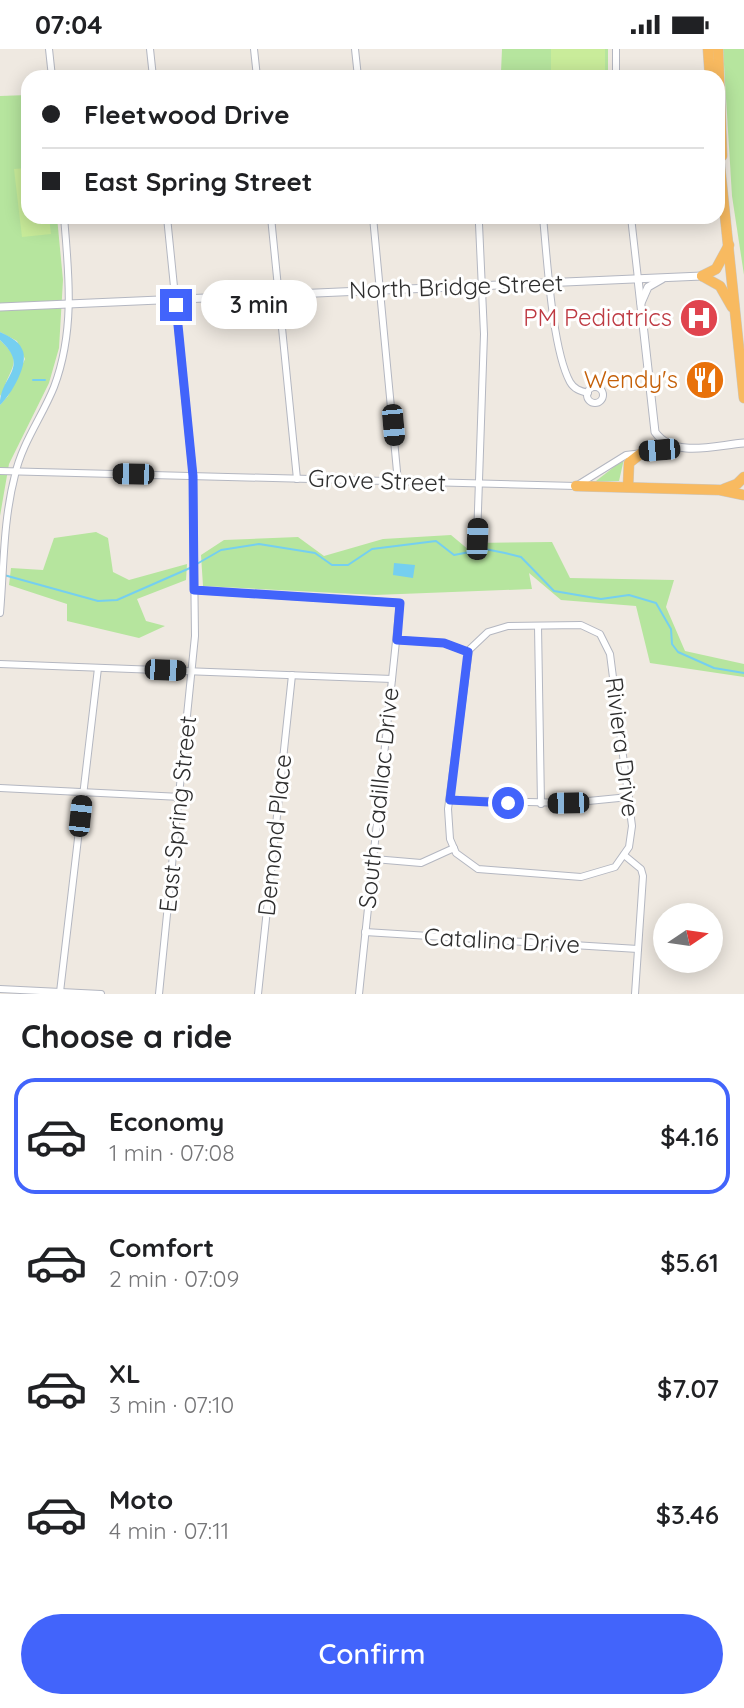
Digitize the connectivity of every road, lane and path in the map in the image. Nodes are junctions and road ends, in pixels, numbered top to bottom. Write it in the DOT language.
graph roads {
  1 [pos="49,49"];
  2 [pos="150,49"];
  3 [pos="254,49"];
  4 [pos="355,49"];
  5 [pos="616,49"];
  6 [pos="708,49"];
  7 [pos="718,49"];
  8 [pos="51,70"];
  9 [pos="152,70"];
  10 [pos="256,70"];
  11 [pos="357,70"];
  12 [pos="616,70"];
  13 [pos="710,70"];
  14 [pos="719,70"];
  15 [pos="725,209"];
  16 [pos="65,224"];
  17 [pos="168,224"];
  18 [pos="272,224"];
  19 [pos="374,224"];
  20 [pos="544,224"];
  21 [pos="632,224"];
  22 [pos="479,225"];
  23 [pos="729,244"];
  24 [pos="702,276"];
  25 [pos="666,277"];
  26 [pos="638,278"];
  27 [pos="550,282"];
  28 [pos="483,285"];
  29 [pos="381,290"];
  30 [pos="279,294"];
  31 [pos="175,298"];
  32 [pos="71,303"];
  33 [pos="0,307"];
  34 [pos="640,307"];
  35 [pos="736,314"];
  36 [pos="588,393"];
  37 [pos="744,398"];
  38 [pos="742,443"];
  39 [pos="676,449"];
  40 [pos="643,452"];
  41 [pos="1,471"];
  42 [pos="15,472"];
  43 [pos="193,476"];
  44 [pos="744,477"];
  45 [pos="297,479"];
  46 [pos="398,482"];
  47 [pos="478,484"];
  48 [pos="576,486"];
  49 [pos="628,487"];
  50 [pos="720,490"];
  51 [pos="744,495"];
  52 [pos="477,539"];
  53 [pos="1,583"];
  54 [pos="194,590"];
  55 [pos="0,613"];
  56 [pos="538,626"];
  57 [pos="397,640"];
  58 [pos="468,652"];
  59 [pos="0,664"];
  60 [pos="98,668"];
  61 [pos="193,671"];
  62 [pos="292,675"];
  63 [pos="392,679"];
  64 [pos="0,788"];
  65 [pos="83,793"];
  66 [pos="181,797"];
  67 [pos="629,797"];
  68 [pos="450,800"];
  69 [pos="541,804"];
  70 [pos="454,848"];
  71 [pos="624,855"];
  72 [pos="374,859"];
  73 [pos="365,932"];
  74 [pos="638,949"];
  75 [pos="0,989"];
  76 [pos="60,992"];
  77 [pos="101,994"];
  78 [pos="159,994"];
  79 [pos="258,994"];
  80 [pos="359,994"];
  81 [pos="635,994"];
  1 -- 8 [label="street"];
  2 -- 9 [label="street"];
  3 -- 10 [label="street"];
  4 -- 11 [label="street"];
  5 -- 12 [label="street"];
  6 -- 13 [label="highway"];
  7 -- 14 [label="highway"];
  15 -- 23 [label="highway"];
  16 -- 32 [label="street"];
  17 -- 31 [label="street, East Spring Street"];
  18 -- 30 [label="street"];
  19 -- 29 [label="street"];
  20 -- 27 [label="street"];
  21 -- 26 [label="street"];
  22 -- 28 [label="street"];
  23 -- 24 [label="highway"];
  23 -- 35 [label="highway"];
  24 -- 25 [label="street, North Bridge Street"];
  24 -- 35 [label="highway"];
  25 -- 26 [label="street, North Bridge Street"];
  25 -- 34 [label="street"];
  26 -- 27 [label="street, North Bridge Street"];
  26 -- 34 [label="street"];
  27 -- 28 [label="street, North Bridge Street"];
  27 -- 36 [label="street"];
  28 -- 29 [label="street, North Bridge Street"];
  28 -- 47 [label="street"];
  29 -- 30 [label="street, North Bridge Street"];
  29 -- 46 [label="street"];
  30 -- 31 [label="street, North Bridge Street"];
  30 -- 45 [label="street"];
  31 -- 32 [label="street, North Bridge Street"];
  31 -- 43 [label="street, East Spring Street"];
  32 -- 33 [label="street, North Bridge Street"];
  32 -- 42 [label="street"];
  34 -- 39 [label="street"];
  35 -- 37 [label="highway"];
  38 -- 39 [label="street"];
  39 -- 40 [label="street"];
  40 -- 48 [label="street"];
  40 -- 49 [label="highway"];
  41 -- 42 [label="street, Grove Street"];
  42 -- 43 [label="street, Grove Street"];
  42 -- 53 [label="street"];
  43 -- 45 [label="street, Grove Street"];
  43 -- 54 [label="street, East Spring Street"];
  44 -- 50 [label="highway"];
  45 -- 46 [label="street, Grove Street"];
  46 -- 47 [label="street, Grove Street"];
  47 -- 48 [label="street, Grove Street"];
  47 -- 52 [label="street"];
  48 -- 49 [label="highway"];
  49 -- 50 [label="highway"];
  50 -- 51 [label="highway"];
  53 -- 55 [label="street"];
  54 -- 57 [label="street, South Cadillac Drive"];
  54 -- 61 [label="street, East Spring Street"];
  56 -- 58 [label="street"];
  56 -- 67 [label="street, Riviera Drive"];
  56 -- 69 [label="street"];
  57 -- 58 [label="street"];
  57 -- 63 [label="street, South Cadillac Drive"];
  58 -- 68 [label="street"];
  59 -- 60 [label="street"];
  60 -- 61 [label="street"];
  60 -- 65 [label="street"];
  61 -- 62 [label="street"];
  61 -- 66 [label="street, East Spring Street"];
  62 -- 63 [label="street"];
  62 -- 79 [label="street, Demond Place"];
  63 -- 72 [label="street, South Cadillac Drive"];
  64 -- 65 [label="street"];
  65 -- 66 [label="street"];
  65 -- 76 [label="street"];
  66 -- 78 [label="street, East Spring Street"];
  67 -- 69 [label="street"];
  67 -- 71 [label="street, Riviera Drive"];
  68 -- 69 [label="street"];
  68 -- 70 [label="street"];
  70 -- 71 [label="street"];
  70 -- 72 [label="street"];
  71 -- 74 [label="street"];
  72 -- 73 [label="street, South Cadillac Drive"];
  73 -- 74 [label="street, Catalina Drive"];
  73 -- 80 [label="street, South Cadillac Drive"];
  74 -- 81 [label="street"];
  75 -- 76 [label="street"];
  76 -- 77 [label="street"];
}
